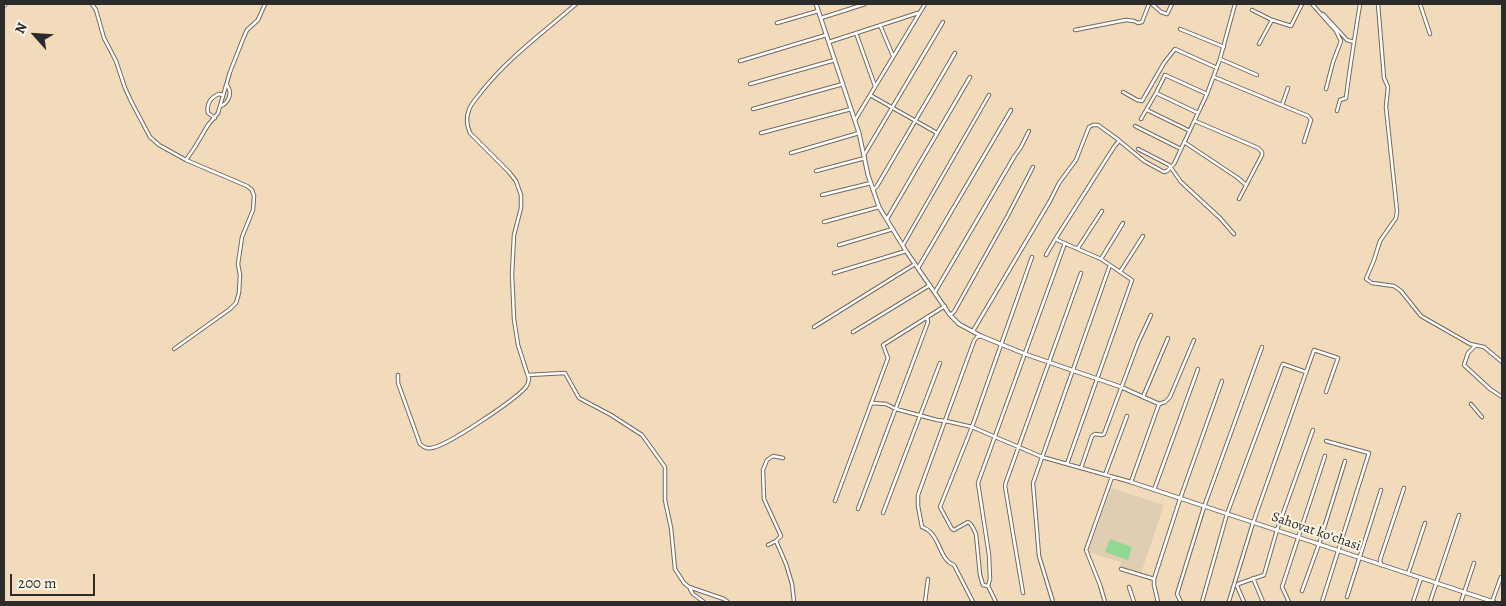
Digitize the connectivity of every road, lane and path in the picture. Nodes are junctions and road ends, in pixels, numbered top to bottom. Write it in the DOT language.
graph roads {
  1 [pos="92,4"];
  2 [pos="266,4"];
  3 [pos="576,4"];
  4 [pos="816,4"];
  5 [pos="865,4"];
  6 [pos="925,4"];
  7 [pos="1150,4"];
  8 [pos="1172,4"];
  9 [pos="1235,4"];
  10 [pos="1296,4"];
  11 [pos="1313,4"];
  12 [pos="1360,4"];
  13 [pos="1378,4"];
  14 [pos="1420,4"];
  15 [pos="1301,5"];
  16 [pos="1252,10"];
  17 [pos="818,11"];
  18 [pos="920,13"];
  19 [pos="821,18"];
  20 [pos="1272,20"];
  21 [pos="943,22"];
  22 [pos="777,23"];
  23 [pos="880,25"];
  24 [pos="1180,29"];
  25 [pos="1075,30"];
  26 [pos="856,33"];
  27 [pos="1430,34"];
  28 [pos="826,35"];
  29 [pos="829,42"];
  30 [pos="1354,42"];
  31 [pos="1260,44"];
  32 [pos="1224,47"];
  33 [pos="955,53"];
  34 [pos="893,56"];
  35 [pos="1220,58"];
  36 [pos="835,60"];
  37 [pos="740,61"];
  38 [pos="1217,68"];
  39 [pos="1257,75"];
  40 [pos="970,77"];
  41 [pos="1214,77"];
  42 [pos="750,84"];
  43 [pos="843,84"];
  44 [pos="226,85"];
  45 [pos="875,86"];
  46 [pos="1288,88"];
  47 [pos="1326,89"];
  48 [pos="1123,92"];
  49 [pos="1156,93"];
  50 [pos="1207,94"];
  51 [pos="223,95"];
  52 [pos="870,95"];
  53 [pos="989,95"];
  54 [pos="1282,105"];
  55 [pos="220,106"];
  56 [pos="892,108"];
  57 [pos="753,109"];
  58 [pos="851,109"];
  59 [pos="1010,110"];
  60 [pos="1147,110"];
  61 [pos="1337,111"];
  62 [pos="1198,113"];
  63 [pos="215,118"];
  64 [pos="1141,119"];
  65 [pos="855,120"];
  66 [pos="916,121"];
  67 [pos="1194,121"];
  68 [pos="1135,126"];
  69 [pos="1030,131"];
  70 [pos="1190,131"];
  71 [pos="761,133"];
  72 [pos="937,133"];
  73 [pos="859,134"];
  74 [pos="1119,141"];
  75 [pos="1184,142"];
  76 [pos="1304,142"];
  77 [pos="1138,149"];
  78 [pos="1182,149"];
  79 [pos="790,153"];
  80 [pos="864,157"];
  81 [pos="186,160"];
  82 [pos="1034,167"];
  83 [pos="1172,167"];
  84 [pos="816,171"];
  85 [pos="871,183"];
  86 [pos="1246,185"];
  87 [pos="873,190"];
  88 [pos="822,195"];
  89 [pos="1239,198"];
  90 [pos="880,206"];
  91 [pos="1102,211"];
  92 [pos="887,219"];
  93 [pos="824,222"];
  94 [pos="1122,223"];
  95 [pos="893,229"];
  96 [pos="1234,234"];
  97 [pos="1143,236"];
  98 [pos="1056,238"];
  99 [pos="1065,243"];
  100 [pos="839,245"];
  101 [pos="902,245"];
  102 [pos="1078,248"];
  103 [pos="906,251"];
  104 [pos="1046,255"];
  105 [pos="1032,257"];
  106 [pos="1101,258"];
  107 [pos="914,264"];
  108 [pos="1110,265"];
  109 [pos="918,268"];
  110 [pos="1120,272"];
  111 [pos="834,273"];
  112 [pos="1081,273"];
  113 [pos="930,285"];
  114 [pos="934,292"];
  115 [pos="944,306"];
  116 [pos="950,315"];
  117 [pos="1151,315"];
  118 [pos="927,317"];
  119 [pos="814,327"];
  120 [pos="854,332"];
  121 [pos="973,332"];
  122 [pos="981,336"];
  123 [pos="1168,338"];
  124 [pos="1194,340"];
  125 [pos="1001,344"];
  126 [pos="1475,346"];
  127 [pos="1262,347"];
  128 [pos="174,349"];
  129 [pos="1025,354"];
  130 [pos="1049,362"];
  131 [pos="1502,362"];
  132 [pos="940,363"];
  133 [pos="1198,369"];
  134 [pos="1073,370"];
  135 [pos="1306,372"];
  136 [pos="528,375"];
  137 [pos="398,376"];
  138 [pos="1097,379"];
  139 [pos="1222,381"];
  140 [pos="1121,388"];
  141 [pos="1326,392"];
  142 [pos="1143,397"];
  143 [pos="1502,397"];
  144 [pos="871,403"];
  145 [pos="1159,404"];
  146 [pos="1471,404"];
  147 [pos="896,409"];
  148 [pos="920,416"];
  149 [pos="1127,416"];
  150 [pos="1482,417"];
  151 [pos="946,421"];
  152 [pos="972,427"];
  153 [pos="1313,430"];
  154 [pos="995,437"];
  155 [pos="1326,440"];
  156 [pos="1019,447"];
  157 [pos="1325,456"];
  158 [pos="1042,457"];
  159 [pos="783,458"];
  160 [pos="1345,461"];
  161 [pos="1067,464"];
  162 [pos="1081,468"];
  163 [pos="1104,475"];
  164 [pos="1112,477"];
  165 [pos="1131,482"];
  166 [pos="1404,488"];
  167 [pos="1154,490"];
  168 [pos="1381,490"];
  169 [pos="1180,499"];
  170 [pos="834,502"];
  171 [pos="1204,506"];
  172 [pos="858,509"];
  173 [pos="883,513"];
  174 [pos="1228,514"];
  175 [pos="1459,515"];
  176 [pos="1253,523"];
  177 [pos="1425,523"];
  178 [pos="1277,530"];
  179 [pos="1298,538"];
  180 [pos="776,541"];
  181 [pos="1319,544"];
  182 [pos="768,545"];
  183 [pos="1339,551"];
  184 [pos="1359,558"];
  185 [pos="1474,563"];
  186 [pos="1381,565"];
  187 [pos="1121,569"];
  188 [pos="1408,574"];
  189 [pos="1501,577"];
  190 [pos="1253,578"];
  191 [pos="1421,578"];
  192 [pos="928,579"];
  193 [pos="1154,579"];
  194 [pos="1437,583"];
  195 [pos="988,586"];
  196 [pos="1129,587"];
  197 [pos="689,588"];
  198 [pos="1302,591"];
  199 [pos="1464,592"];
  200 [pos="1023,593"];
  201 [pos="1347,597"];
  202 [pos="704,602"];
  203 [pos="728,602"];
  204 [pos="794,602"];
  205 [pos="925,602"];
  206 [pos="973,602"];
  207 [pos="996,602"];
  208 [pos="1053,602"];
  209 [pos="1105,602"];
  210 [pos="1134,602"];
  211 [pos="1158,602"];
  212 [pos="1180,602"];
  213 [pos="1202,602"];
  214 [pos="1228,602"];
  215 [pos="1244,602"];
  216 [pos="1263,602"];
  217 [pos="1288,602"];
  218 [pos="1322,602"];
  219 [pos="1413,602"];
  220 [pos="1430,602"];
  221 [pos="1461,602"];
  222 [pos="1493,602"];
  1 -- 81 [label="street"];
  2 -- 44 [label="street"];
  3 -- 136 [label="street"];
  4 -- 17 [label="street"];
  5 -- 19 [label="street"];
  6 -- 18 [label="street"];
  7 -- 8 [label="street"];
  7 -- 25 [label="street"];
  9 -- 32 [label="street"];
  10 -- 15 [label="street"];
  11 -- 30 [label="street"];
  11 -- 47 [label="street"];
  12 -- 30 [label="street"];
  13 -- 126 [label="street"];
  14 -- 27 [label="street"];
  15 -- 20 [label="street"];
  16 -- 20 [label="street"];
  17 -- 19 [label="street"];
  17 -- 22 [label="street"];
  18 -- 23 [label="street"];
  18 -- 34 [label="street"];
  19 -- 28 [label="street"];
  20 -- 31 [label="street"];
  21 -- 56 [label="street"];
  23 -- 26 [label="street"];
  23 -- 34 [label="street"];
  24 -- 32 [label="street"];
  26 -- 29 [label="street"];
  26 -- 45 [label="street"];
  28 -- 29 [label="street"];
  28 -- 37 [label="street"];
  29 -- 36 [label="street"];
  30 -- 61 [label="street"];
  32 -- 35 [label="street"];
  33 -- 66 [label="street"];
  34 -- 45 [label="street"];
  35 -- 38 [label="street"];
  35 -- 39 [label="street"];
  36 -- 42 [label="street"];
  36 -- 43 [label="street"];
  38 -- 41 [label="street"];
  38 -- 48 [label="street"];
  40 -- 72 [label="street"];
  41 -- 50 [label="street"];
  41 -- 54 [label="street"];
  43 -- 57 [label="street"];
  43 -- 58 [label="street"];
  44 -- 51 [label="street"];
  44 -- 55 [label="street"];
  45 -- 52 [label="street"];
  46 -- 54 [label="street"];
  49 -- 50 [label="street"];
  49 -- 60 [label="street"];
  49 -- 62 [label="street"];
  50 -- 62 [label="street"];
  51 -- 55 [label="street"];
  51 -- 63 [label="street"];
  52 -- 56 [label="street"];
  52 -- 65 [label="street"];
  53 -- 101 [label="street"];
  54 -- 76 [label="street"];
  55 -- 63 [label="street"];
  56 -- 66 [label="street"];
  56 -- 80 [label="street"];
  58 -- 65 [label="street"];
  58 -- 71 [label="street"];
  59 -- 109 [label="street"];
  60 -- 64 [label="street"];
  60 -- 70 [label="street"];
  62 -- 67 [label="street"];
  63 -- 81 [label="street"];
  65 -- 73 [label="street"];
  66 -- 72 [label="street"];
  66 -- 87 [label="street"];
  67 -- 70 [label="street"];
  67 -- 86 [label="street"];
  68 -- 78 [label="street"];
  69 -- 114 [label="street"];
  70 -- 75 [label="street"];
  72 -- 92 [label="street"];
  73 -- 79 [label="street"];
  73 -- 80 [label="street"];
  74 -- 83 [label="street"];
  74 -- 98 [label="street"];
  74 -- 121 [label="street"];
  75 -- 78 [label="street"];
  75 -- 86 [label="street"];
  77 -- 83 [label="street"];
  78 -- 83 [label="street"];
  80 -- 84 [label="street"];
  80 -- 85 [label="street"];
  81 -- 128 [label="street"];
  82 -- 116 [label="street"];
  83 -- 96 [label="street"];
  85 -- 87 [label="street"];
  85 -- 88 [label="street"];
  86 -- 89 [label="street"];
  87 -- 90 [label="street"];
  90 -- 92 [label="street"];
  90 -- 93 [label="street"];
  91 -- 102 [label="street"];
  92 -- 95 [label="street"];
  94 -- 106 [label="street"];
  95 -- 100 [label="street"];
  95 -- 101 [label="street"];
  97 -- 110 [label="street"];
  98 -- 99 [label="street"];
  98 -- 104 [label="street"];
  99 -- 102 [label="street"];
  99 -- 129 [label="street"];
  101 -- 103 [label="street"];
  102 -- 106 [label="street"];
  103 -- 107 [label="street"];
  103 -- 111 [label="street"];
  105 -- 125 [label="street"];
  106 -- 108 [label="street"];
  107 -- 109 [label="street"];
  107 -- 119 [label="street"];
  108 -- 110 [label="street"];
  108 -- 134 [label="street"];
  109 -- 113 [label="street"];
  110 -- 138 [label="street"];
  112 -- 130 [label="street"];
  113 -- 114 [label="street"];
  113 -- 120 [label="street"];
  114 -- 115 [label="street"];
  115 -- 116 [label="street"];
  115 -- 118 [label="street"];
  116 -- 121 [label="street"];
  117 -- 140 [label="street"];
  118 -- 144 [label="street"];
  118 -- 147 [label="street"];
  121 -- 122 [label="street"];
  122 -- 125 [label="street"];
  122 -- 151 [label="street"];
  123 -- 142 [label="street"];
  124 -- 145 [label="street"];
  125 -- 129 [label="street"];
  125 -- 152 [label="street"];
  126 -- 131 [label="street"];
  126 -- 143 [label="street"];
  127 -- 171 [label="street"];
  129 -- 130 [label="street"];
  129 -- 154 [label="street"];
  130 -- 134 [label="street"];
  130 -- 156 [label="street"];
  132 -- 148 [label="street"];
  133 -- 167 [label="street"];
  134 -- 138 [label="street"];
  134 -- 158 [label="street"];
  135 -- 141 [label="street"];
  135 -- 174 [label="street"];
  135 -- 176 [label="street"];
  136 -- 137 [label="street"];
  136 -- 197 [label="street"];
  138 -- 140 [label="street"];
  138 -- 161 [label="street"];
  139 -- 169 [label="street"];
  140 -- 142 [label="street"];
  140 -- 162 [label="street"];
  142 -- 145 [label="street"];
  144 -- 147 [label="street"];
  144 -- 170 [label="street"];
  145 -- 165 [label="street"];
  146 -- 150 [label="street"];
  147 -- 148 [label="street"];
  147 -- 172 [label="street"];
  148 -- 151 [label="street"];
  148 -- 173 [label="street"];
  149 -- 163 [label="street"];
  151 -- 152 [label="street"];
  151 -- 206 [label="street"];
  152 -- 154 [label="street"];
  152 -- 195 [label="street"];
  153 -- 178 [label="street"];
  154 -- 156 [label="street"];
  154 -- 195 [label="street"];
  155 -- 183 [label="street"];
  156 -- 158 [label="street"];
  156 -- 200 [label="street"];
  157 -- 179 [label="street"];
  158 -- 161 [label="street"];
  158 -- 208 [label="street"];
  159 -- 180 [label="street"];
  160 -- 181 [label="street"];
  161 -- 162 [label="street"];
  162 -- 163 [label="street"];
  163 -- 164 [label="street"];
  164 -- 165 [label="street"];
  164 -- 209 [label="street"];
  165 -- 167 [label="street, Sahovat koʻchasi"];
  166 -- 186 [label="street"];
  167 -- 169 [label="street, Sahovat koʻchasi"];
  168 -- 184 [label="street"];
  169 -- 171 [label="street, Sahovat koʻchasi"];
  169 -- 193 [label="street"];
  171 -- 174 [label="street, Sahovat koʻchasi"];
  171 -- 212 [label="street"];
  174 -- 176 [label="street, Sahovat koʻchasi"];
  174 -- 213 [label="street"];
  175 -- 194 [label="street"];
  176 -- 178 [label="street, Sahovat koʻchasi"];
  176 -- 214 [label="street"];
  177 -- 188 [label="street"];
  178 -- 179 [label="street, Sahovat koʻchasi"];
  178 -- 190 [label="street"];
  179 -- 181 [label="street, Sahovat koʻchasi"];
  179 -- 217 [label="street"];
  180 -- 182 [label="street"];
  180 -- 204 [label="street"];
  181 -- 183 [label="street, Sahovat koʻchasi"];
  181 -- 198 [label="street"];
  183 -- 184 [label="street, Sahovat koʻchasi"];
  183 -- 218 [label="street"];
  184 -- 186 [label="street, Sahovat koʻchasi"];
  184 -- 201 [label="street"];
  185 -- 199 [label="street"];
  186 -- 188 [label="street, Sahovat koʻchasi"];
  187 -- 193 [label="street"];
  188 -- 191 [label="street, Sahovat koʻchasi"];
  189 -- 222 [label="street"];
  190 -- 215 [label="street"];
  190 -- 216 [label="street"];
  191 -- 194 [label="street, Sahovat koʻchasi"];
  191 -- 219 [label="street"];
  192 -- 205 [label="street"];
  193 -- 211 [label="street"];
  194 -- 199 [label="street, Sahovat koʻchasi"];
  194 -- 220 [label="street"];
  195 -- 207 [label="street"];
  196 -- 210 [label="street"];
  197 -- 202 [label="street"];
  197 -- 203 [label="street"];
  199 -- 221 [label="street"];
  199 -- 222 [label="street, Sahovat koʻchasi"];
}
